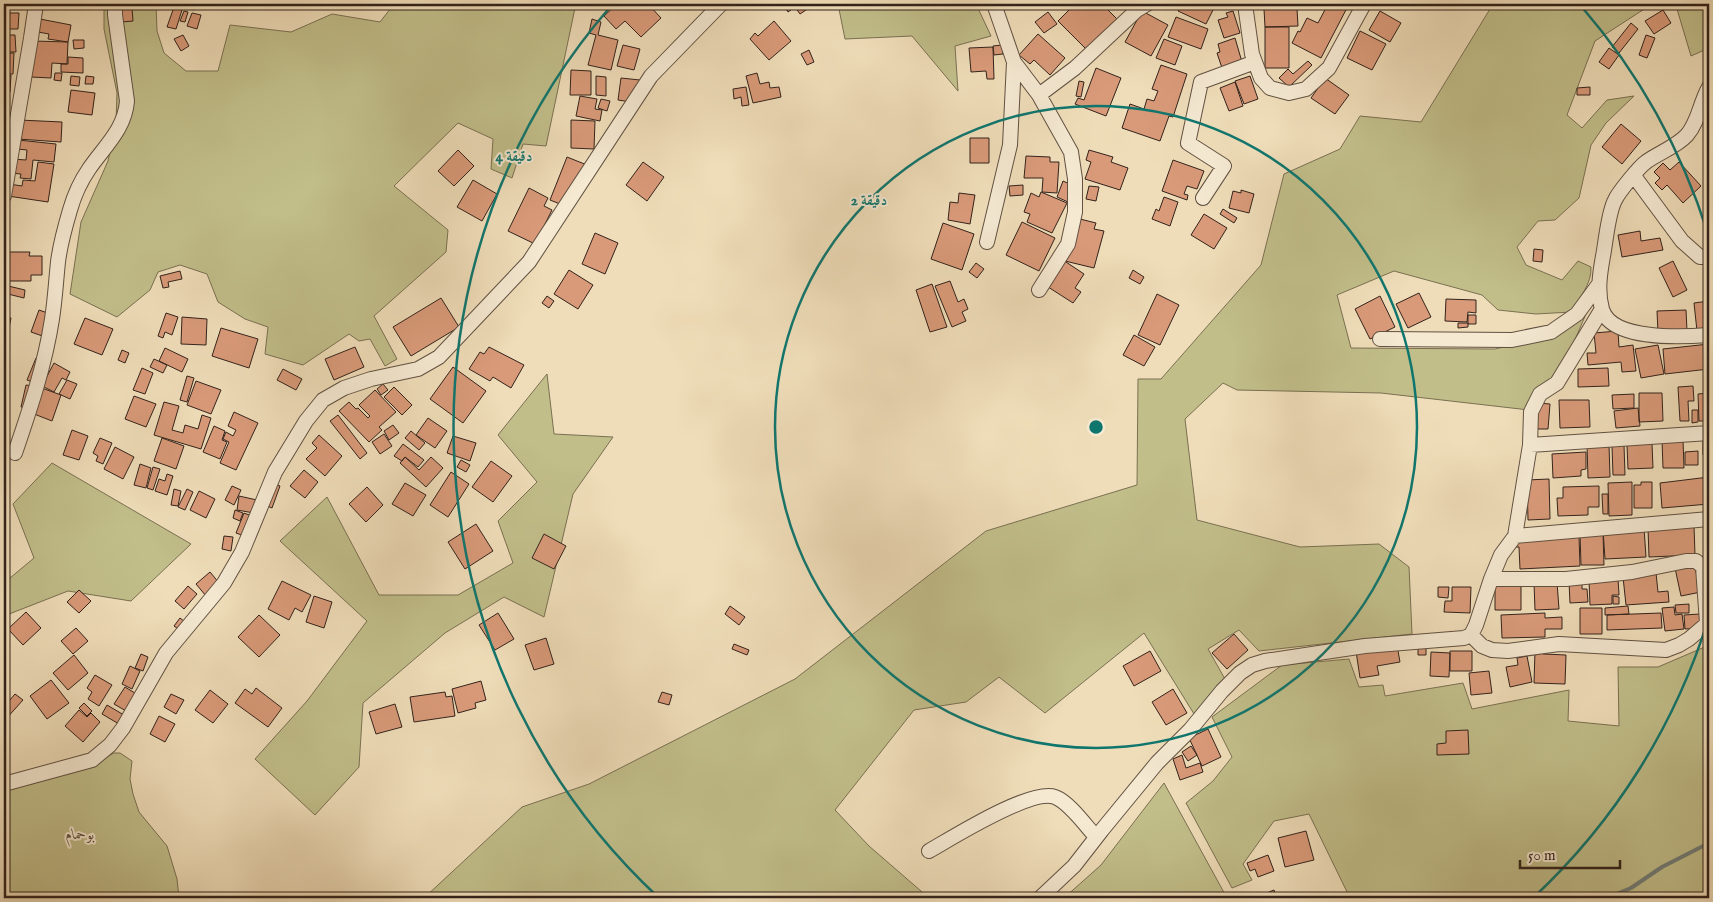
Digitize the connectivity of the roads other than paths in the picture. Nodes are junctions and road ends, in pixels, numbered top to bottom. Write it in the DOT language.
graph roads {
  1 [pos="36,4"];
  2 [pos="115,4"];
  3 [pos="721,4"];
  4 [pos="994,4"];
  5 [pos="1147,4"];
  6 [pos="1245,4"];
  7 [pos="1364,4"];
  8 [pos="1014,62"];
  9 [pos="1255,62"];
  10 [pos="1709,87"];
  11 [pos="1039,95"];
  12 [pos="1634,176"];
  13 [pos="4,196"];
  14 [pos="1203,198"];
  15 [pos="987,242"];
  16 [pos="1709,257"];
  17 [pos="1599,284"];
  18 [pos="1039,290"];
  19 [pos="1602,309"];
  20 [pos="1709,335"];
  21 [pos="1380,339"];
  22 [pos="1709,433"];
  23 [pos="1530,444"];
  24 [pos="15,454"];
  25 [pos="1709,519"];
  26 [pos="1515,536"];
  27 [pos="1491,579"];
  28 [pos="1708,622"];
  29 [pos="1471,635"];
  30 [pos="4,784"];
  31 [pos="1096,837"];
  32 [pos="929,851"];
  33 [pos="1040,898"];
  1 -- 13 [label="street"];
  2 -- 24 [label="street"];
  3 -- 30 [label="street"];
  4 -- 8 [label="street"];
  5 -- 11 [label="street"];
  6 -- 9 [label="street"];
  7 -- 9 [label="street"];
  8 -- 11 [label="street"];
  8 -- 15 [label="street"];
  9 -- 14 [label="street"];
  10 -- 12 [label="street"];
  11 -- 18 [label="street"];
  12 -- 16 [label="street"];
  12 -- 17 [label="street"];
  17 -- 19 [label="street"];
  17 -- 21 [label="street"];
  19 -- 20 [label="street"];
  19 -- 23 [label="street"];
  22 -- 23 [label="street"];
  23 -- 26 [label="street"];
  25 -- 26 [label="street"];
  26 -- 27 [label="street"];
  27 -- 28 [label="street"];
  27 -- 29 [label="street"];
  28 -- 29 [label="street"];
  29 -- 31 [label="street"];
  31 -- 32 [label="street"];
  31 -- 33 [label="street"];
}
